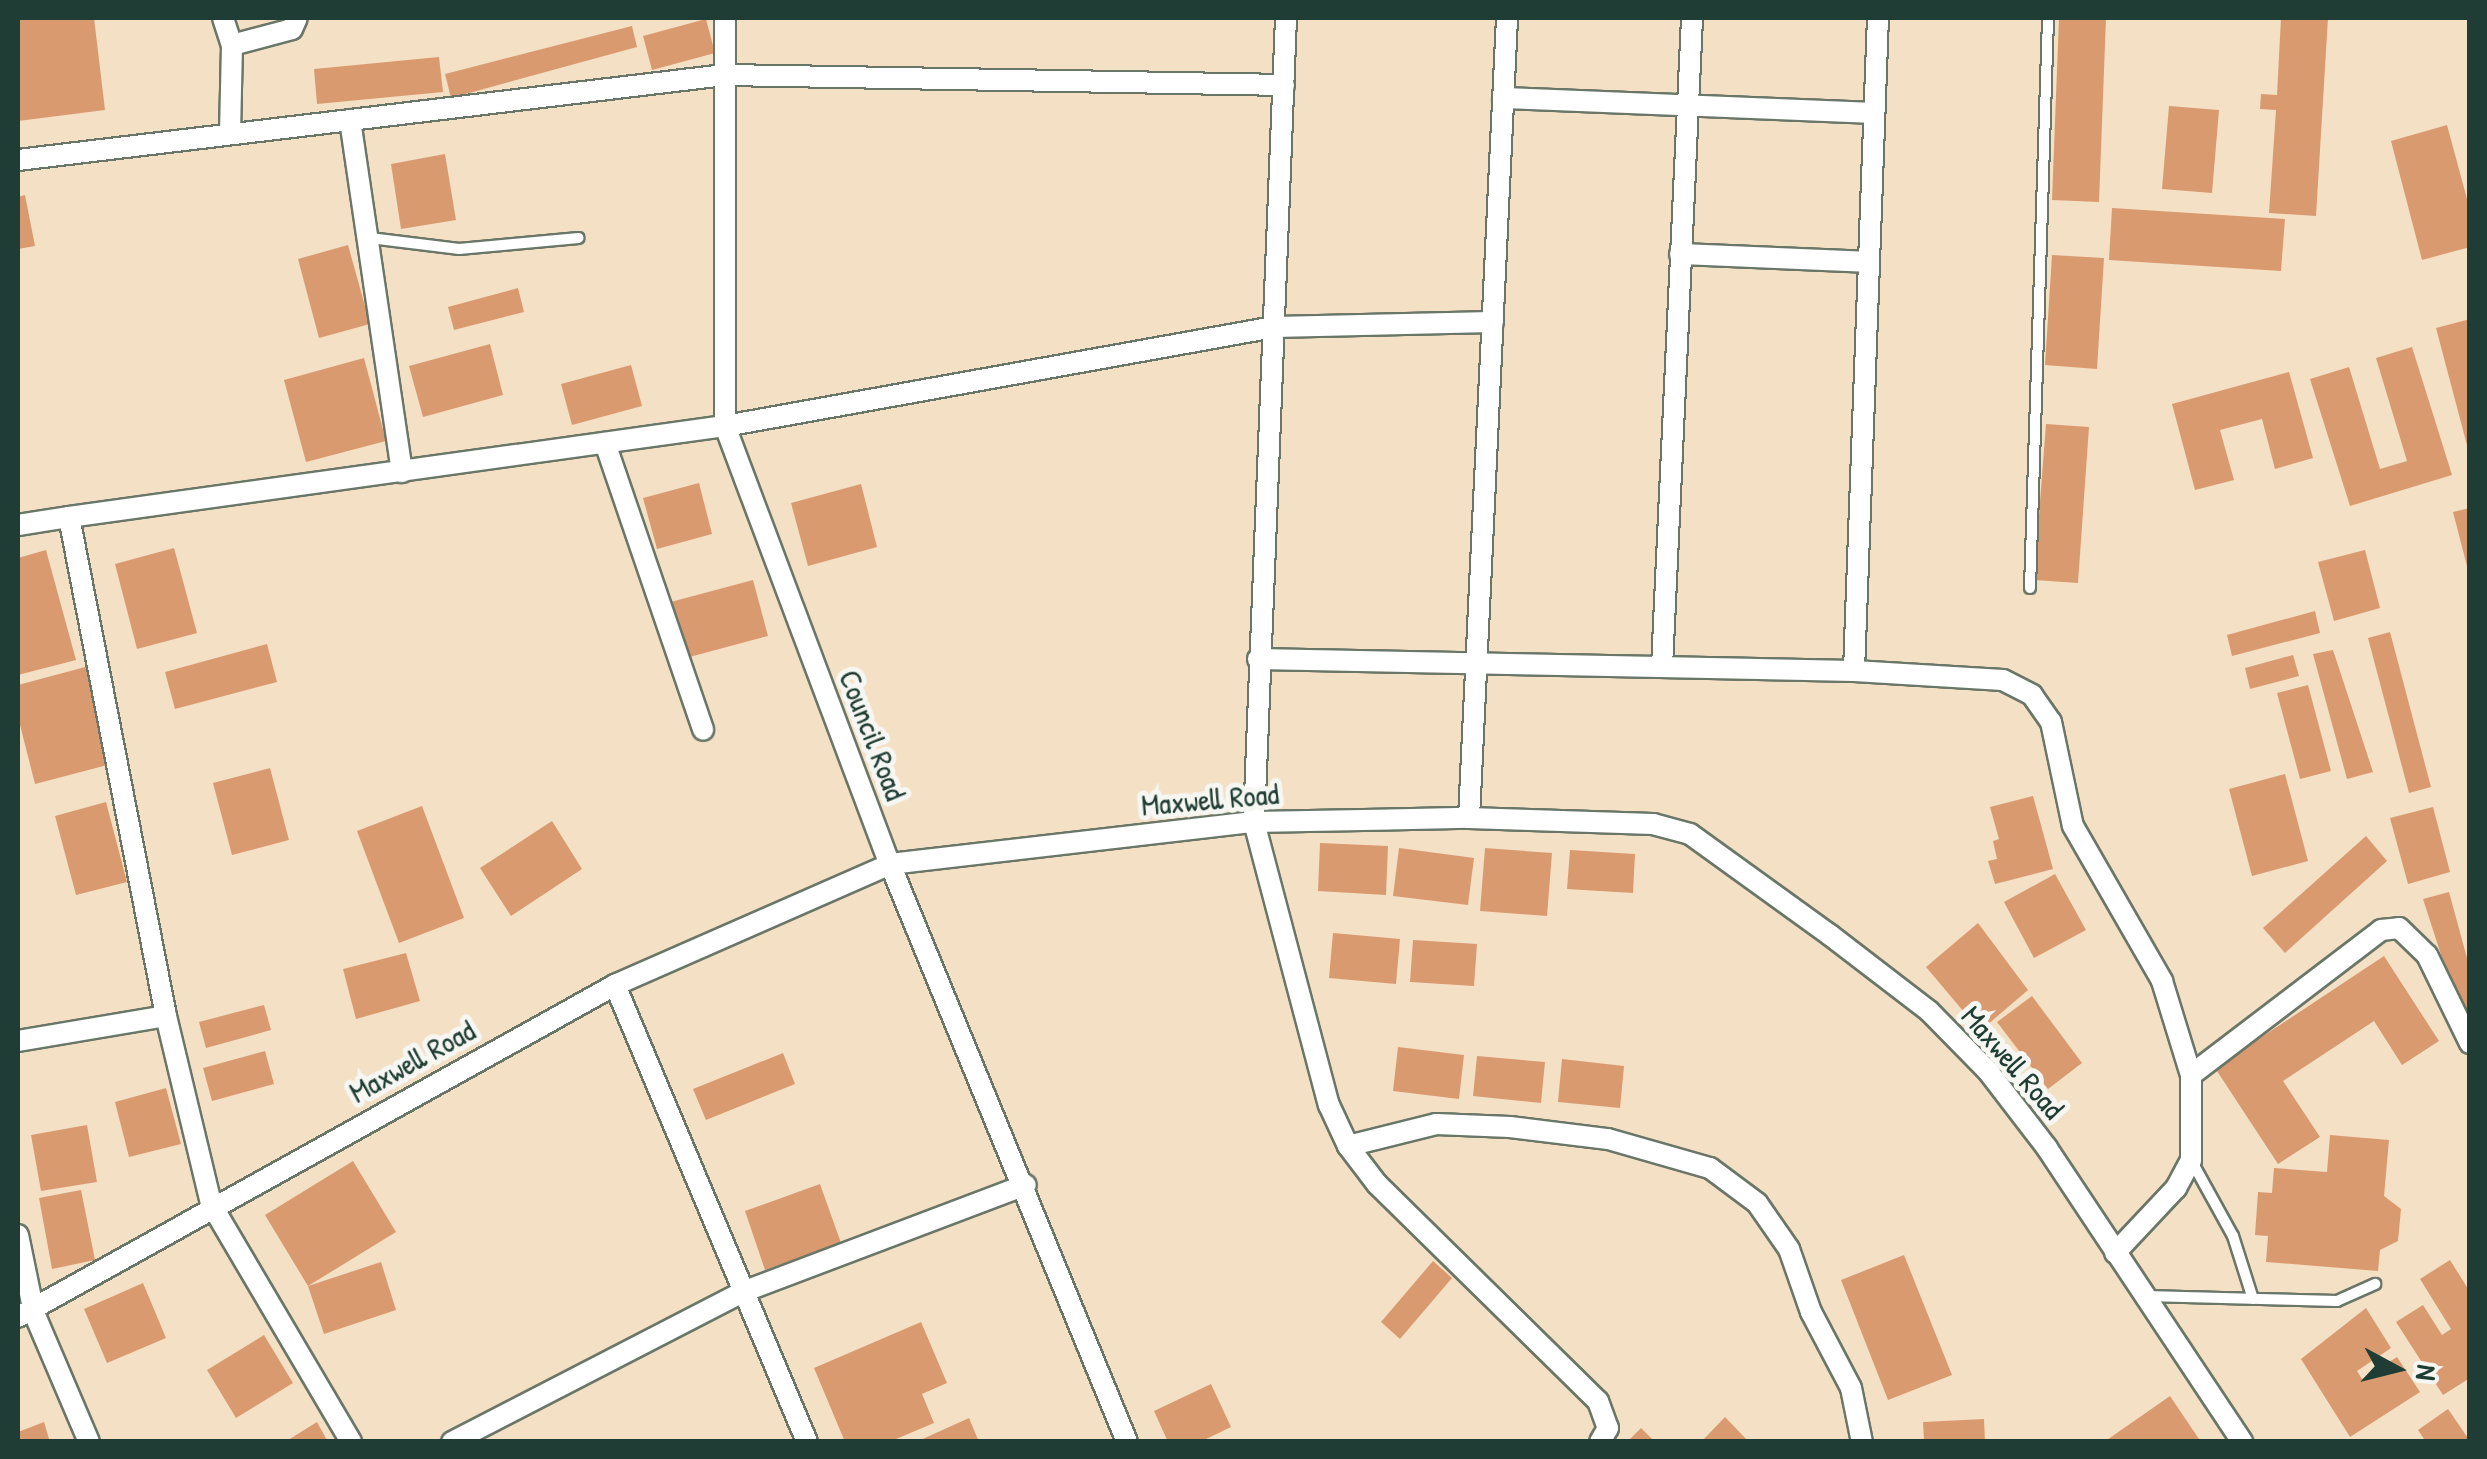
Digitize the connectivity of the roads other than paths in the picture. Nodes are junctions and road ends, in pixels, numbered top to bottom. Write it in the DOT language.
graph roads {
  1 [pos="222,18"];
  2 [pos="297,18"];
  3 [pos="725,18"];
  4 [pos="1286,18"];
  5 [pos="1507,18"];
  6 [pos="1692,18"];
  7 [pos="1878,18"];
  8 [pos="2048,18"];
  9 [pos="232,45"];
  10 [pos="724,75"];
  11 [pos="1284,84"];
  12 [pos="1503,98"];
  13 [pos="1687,105"];
  14 [pos="1871,113"];
  15 [pos="350,120"];
  16 [pos="230,130"];
  17 [pos="18,160"];
  18 [pos="370,238"];
  19 [pos="578,238"];
  20 [pos="1680,254"];
  21 [pos="1866,262"];
  22 [pos="1493,322"];
  23 [pos="1274,328"];
  24 [pos="725,426"];
  25 [pos="605,442"];
  26 [pos="402,472"];
  27 [pos="69,517"];
  28 [pos="18,525"];
  29 [pos="2030,588"];
  30 [pos="1258,659"];
  31 [pos="1478,666"];
  32 [pos="1662,668"];
  33 [pos="1854,671"];
  34 [pos="703,730"];
  35 [pos="1469,818"];
  36 [pos="1254,822"];
  37 [pos="890,864"];
  38 [pos="615,985"];
  39 [pos="166,1016"];
  40 [pos="18,1041"];
  41 [pos="2470,1043"];
  42 [pos="2191,1075"];
  43 [pos="1348,1146"];
  44 [pos="2191,1160"];
  45 [pos="1026,1186"];
  46 [pos="211,1204"];
  47 [pos="18,1234"];
  48 [pos="2115,1253"];
  49 [pos="2374,1284"];
  50 [pos="744,1292"];
  51 [pos="2144,1296"];
  52 [pos="2252,1299"];
  53 [pos="26,1315"];
  54 [pos="89,1442"];
  55 [pos="352,1442"];
  56 [pos="452,1442"];
  57 [pos="807,1442"];
  58 [pos="1127,1442"];
  59 [pos="1600,1442"];
  60 [pos="1862,1442"];
  61 [pos="2242,1442"];
  1 -- 9 [label="street"];
  2 -- 9 [label="street"];
  3 -- 10 [label="street, Council Road"];
  4 -- 11 [label="street"];
  5 -- 12 [label="street"];
  6 -- 13 [label="street"];
  7 -- 14 [label="street"];
  8 -- 29 [label="lane"];
  9 -- 16 [label="street"];
  10 -- 11 [label="street"];
  10 -- 15 [label="street"];
  10 -- 24 [label="street, Council Road"];
  11 -- 23 [label="street"];
  12 -- 13 [label="street"];
  12 -- 22 [label="street"];
  13 -- 14 [label="street"];
  13 -- 20 [label="street"];
  14 -- 21 [label="street"];
  15 -- 16 [label="street"];
  15 -- 18 [label="street"];
  16 -- 17 [label="street"];
  18 -- 19 [label="lane"];
  18 -- 26 [label="street"];
  20 -- 21 [label="street"];
  20 -- 32 [label="street"];
  21 -- 33 [label="street"];
  22 -- 23 [label="street"];
  22 -- 31 [label="street"];
  23 -- 24 [label="street"];
  23 -- 30 [label="street"];
  24 -- 25 [label="street"];
  24 -- 37 [label="street, Council Road"];
  25 -- 26 [label="street"];
  25 -- 34 [label="street"];
  26 -- 27 [label="street"];
  27 -- 28 [label="street"];
  27 -- 39 [label="street"];
  30 -- 31 [label="street"];
  30 -- 36 [label="street"];
  31 -- 32 [label="street"];
  31 -- 35 [label="street"];
  32 -- 33 [label="street"];
  33 -- 42 [label="street"];
  35 -- 36 [label="street, Maxwell Road"];
  35 -- 48 [label="street, Maxwell Road"];
  36 -- 37 [label="street, Maxwell Road"];
  36 -- 43 [label="street"];
  37 -- 38 [label="street, Maxwell Road"];
  37 -- 45 [label="street, Council Road"];
  38 -- 46 [label="street, Maxwell Road"];
  38 -- 50 [label="street"];
  39 -- 40 [label="street"];
  39 -- 46 [label="street"];
  41 -- 42 [label="street"];
  42 -- 44 [label="street"];
  43 -- 59 [label="street"];
  43 -- 60 [label="street"];
  44 -- 48 [label="street"];
  44 -- 52 [label="lane"];
  45 -- 50 [label="street"];
  45 -- 58 [label="street, Council Road"];
  46 -- 53 [label="street, Maxwell Road"];
  46 -- 55 [label="street"];
  47 -- 53 [label="street"];
  48 -- 51 [label="street, Maxwell Road"];
  49 -- 52 [label="lane"];
  50 -- 56 [label="street"];
  50 -- 57 [label="street"];
  51 -- 52 [label="lane"];
  51 -- 61 [label="street, Maxwell Road"];
  53 -- 54 [label="street"];
}
